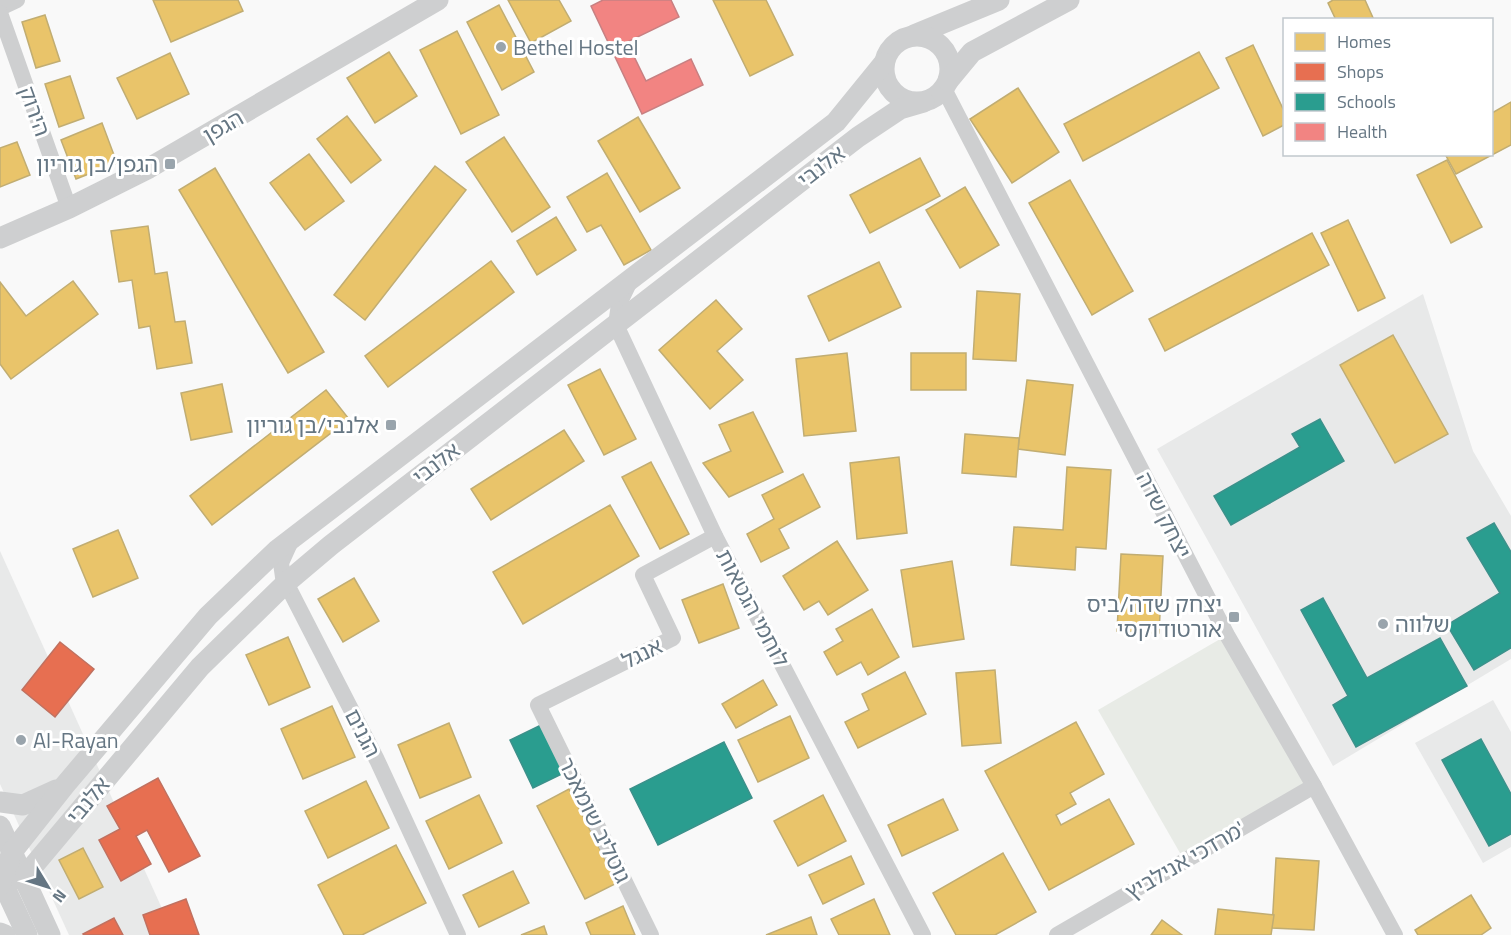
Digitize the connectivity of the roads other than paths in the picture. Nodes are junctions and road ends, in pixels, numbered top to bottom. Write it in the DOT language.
graph roads {
  1 [pos="17,0"];
  2 [pos="438,0"];
  3 [pos="999,0"];
  4 [pos="1070,0"];
  5 [pos="0,8"];
  6 [pos="0,13"];
  7 [pos="914,35"];
  8 [pos="884,63"];
  9 [pos="946,85"];
  10 [pos="924,102"];
  11 [pos="69,208"];
  12 [pos="0,238"];
  13 [pos="634,276"];
  14 [pos="616,325"];
  15 [pos="297,533"];
  16 [pos="716,536"];
  17 [pos="286,583"];
  18 [pos="538,705"];
  19 [pos="65,785"];
  20 [pos="1314,786"];
  21 [pos="0,802"];
  22 [pos="0,826"];
  23 [pos="12,852"];
  24 [pos="24,876"];
  25 [pos="1,882"];
  26 [pos="0,933"];
  27 [pos="5,935"];
  28 [pos="27,935"];
  29 [pos="50,935"];
  30 [pos="458,935"];
  31 [pos="651,935"];
  32 [pos="923,935"];
  33 [pos="1057,935"];
  34 [pos="1395,935"];
  1 -- 5 [label="street"];
  2 -- 11 [label="street, הגפן"];
  3 -- 7 [label="street, אלנבי"];
  4 -- 9 [label="street, אלנבי"];
  6 -- 11 [label="street, הירוק"];
  7 -- 8 [label="street, אלנבי"];
  7 -- 9 [label="street"];
  8 -- 10 [label="street"];
  8 -- 13 [label="street, אלנבי"];
  9 -- 10 [label="street, אלנבי"];
  9 -- 20 [label="street, יצחק שדה"];
  10 -- 14 [label="street, אלנבי"];
  11 -- 12 [label="street, הגפן"];
  13 -- 14 [label="street"];
  13 -- 15 [label="street, אלנבי"];
  14 -- 16 [label="street, לוחמי הגטאות"];
  14 -- 17 [label="street, אלנבי"];
  15 -- 17 [label="street, הגנים"];
  15 -- 19 [label="street, אלנבי"];
  16 -- 18 [label="street, אנגל"];
  16 -- 32 [label="street, לוחמי הגטאות"];
  17 -- 24 [label="street, אלנבי"];
  17 -- 30 [label="street, הגנים"];
  18 -- 31 [label="street, גוטליב שומאכר"];
  19 -- 21 [label="street"];
  19 -- 23 [label="street, אלנבי"];
  20 -- 33 [label="street, מרדכי אנילביץ'"];
  20 -- 34 [label="street, יצחק שדה"];
  22 -- 23 [label="street"];
  23 -- 24 [label="street"];
  23 -- 25 [label="street, אלנבי"];
  24 -- 25 [label="street"];
  24 -- 29 [label="street"];
  25 -- 28 [label="street"];
  26 -- 27 [label="street"];
}
